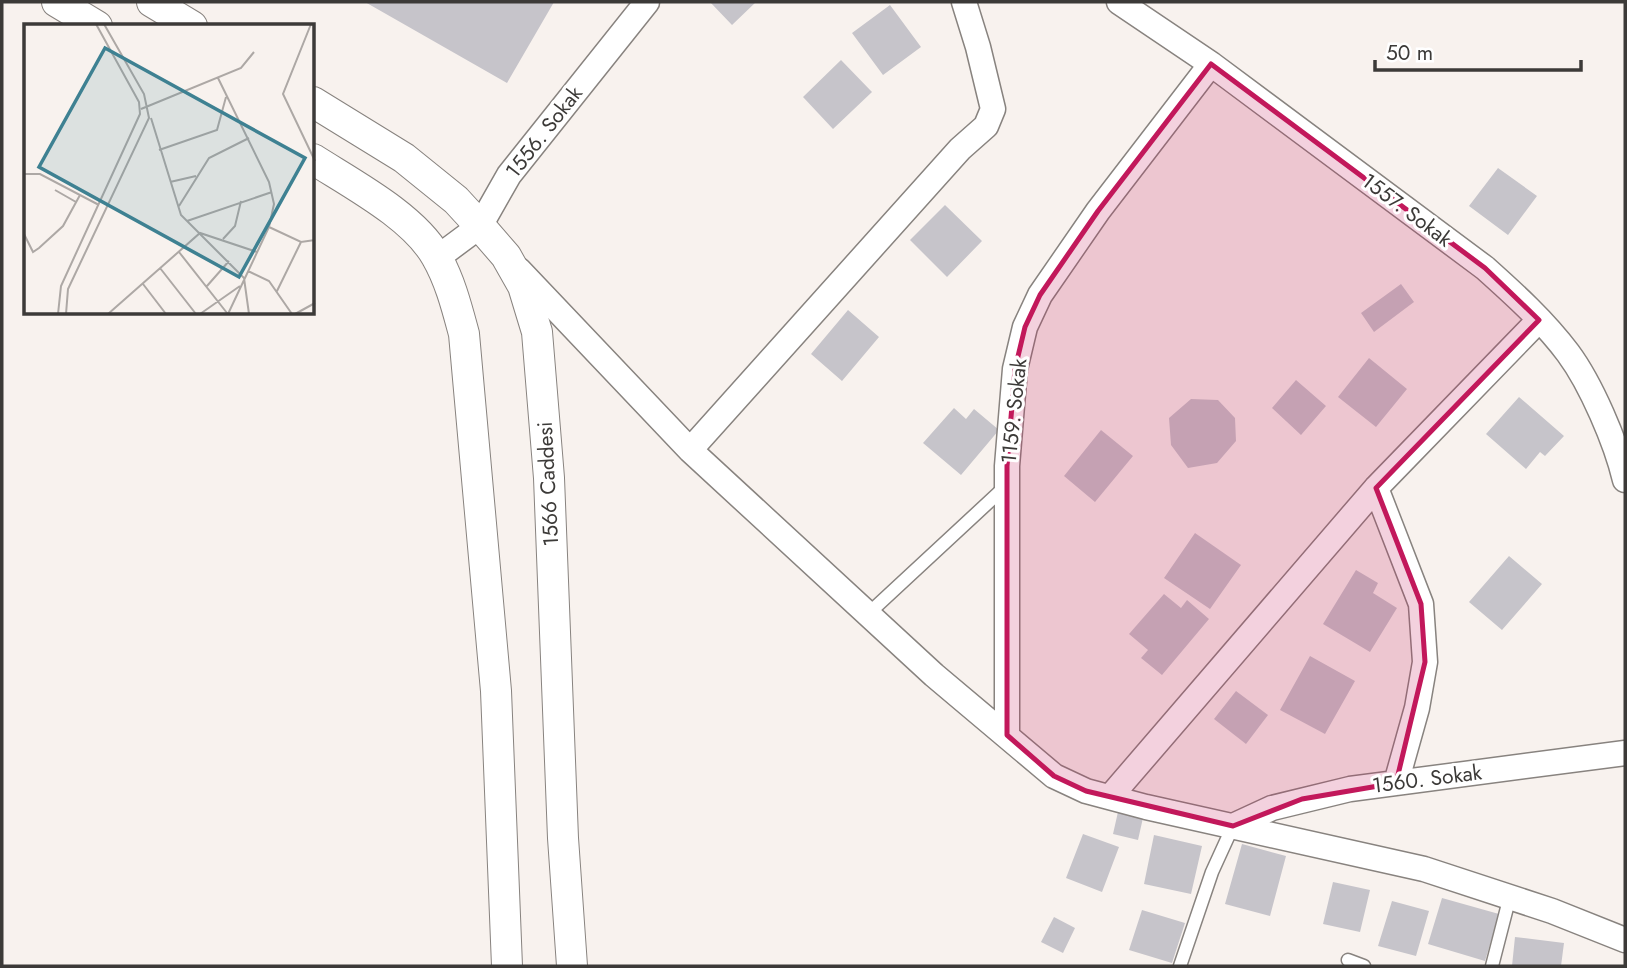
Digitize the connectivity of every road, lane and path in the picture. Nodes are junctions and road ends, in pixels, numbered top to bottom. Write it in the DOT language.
graph roads {
  1 [pos="57,2"];
  2 [pos="152,2"];
  3 [pos="647,2"];
  4 [pos="964,2"];
  5 [pos="1119,2"];
  6 [pos="94,24"];
  7 [pos="189,24"];
  8 [pos="1211,64"];
  9 [pos="315,103"];
  10 [pos="315,160"];
  11 [pos="480,226"];
  12 [pos="506,256"];
  13 [pos="437,258"];
  14 [pos="1539,320"];
  15 [pos="690,450"];
  16 [pos="1625,480"];
  17 [pos="1007,485"];
  18 [pos="1376,488"];
  19 [pos="868,614"];
  20 [pos="1007,735"];
  21 [pos="1625,753"];
  22 [pos="1396,783"];
  23 [pos="1110,797"];
  24 [pos="1233,826"];
  25 [pos="1510,896"];
  26 [pos="1625,940"];
  27 [pos="1348,961"];
  28 [pos="507,966"];
  29 [pos="572,966"];
  30 [pos="1180,966"];
  31 [pos="1364,966"];
  32 [pos="1492,966"];
  1 -- 6 [label="street"];
  2 -- 7 [label="street"];
  3 -- 11 [label="street, 1556. Sokak"];
  4 -- 15 [label="street"];
  5 -- 8 [label="street, 1557. Sokak"];
  8 -- 14 [label="street, 1557. Sokak"];
  8 -- 17 [label="street, 1159. Sokak"];
  9 -- 11 [label="street, 1566 Caddesi"];
  10 -- 13 [label="street"];
  11 -- 12 [label="street, 1566 Caddesi"];
  11 -- 13 [label="street, 1556. Sokak"];
  12 -- 15 [label="street"];
  12 -- 29 [label="street, 1566 Caddesi"];
  13 -- 28 [label="street"];
  14 -- 16 [label="street, 1557. Sokak"];
  14 -- 18 [label="street"];
  15 -- 19 [label="street"];
  17 -- 19 [label="lane"];
  17 -- 20 [label="street, 1159. Sokak"];
  18 -- 22 [label="street"];
  18 -- 23 [label="street"];
  19 -- 20 [label="street"];
  20 -- 23 [label="street"];
  21 -- 22 [label="street, 1560. Sokak"];
  22 -- 24 [label="street, 1560. Sokak"];
  23 -- 24 [label="street"];
  24 -- 25 [label="street"];
  24 -- 30 [label="lane"];
  25 -- 26 [label="street"];
  25 -- 32 [label="lane"];
  27 -- 31 [label="lane"];
}
